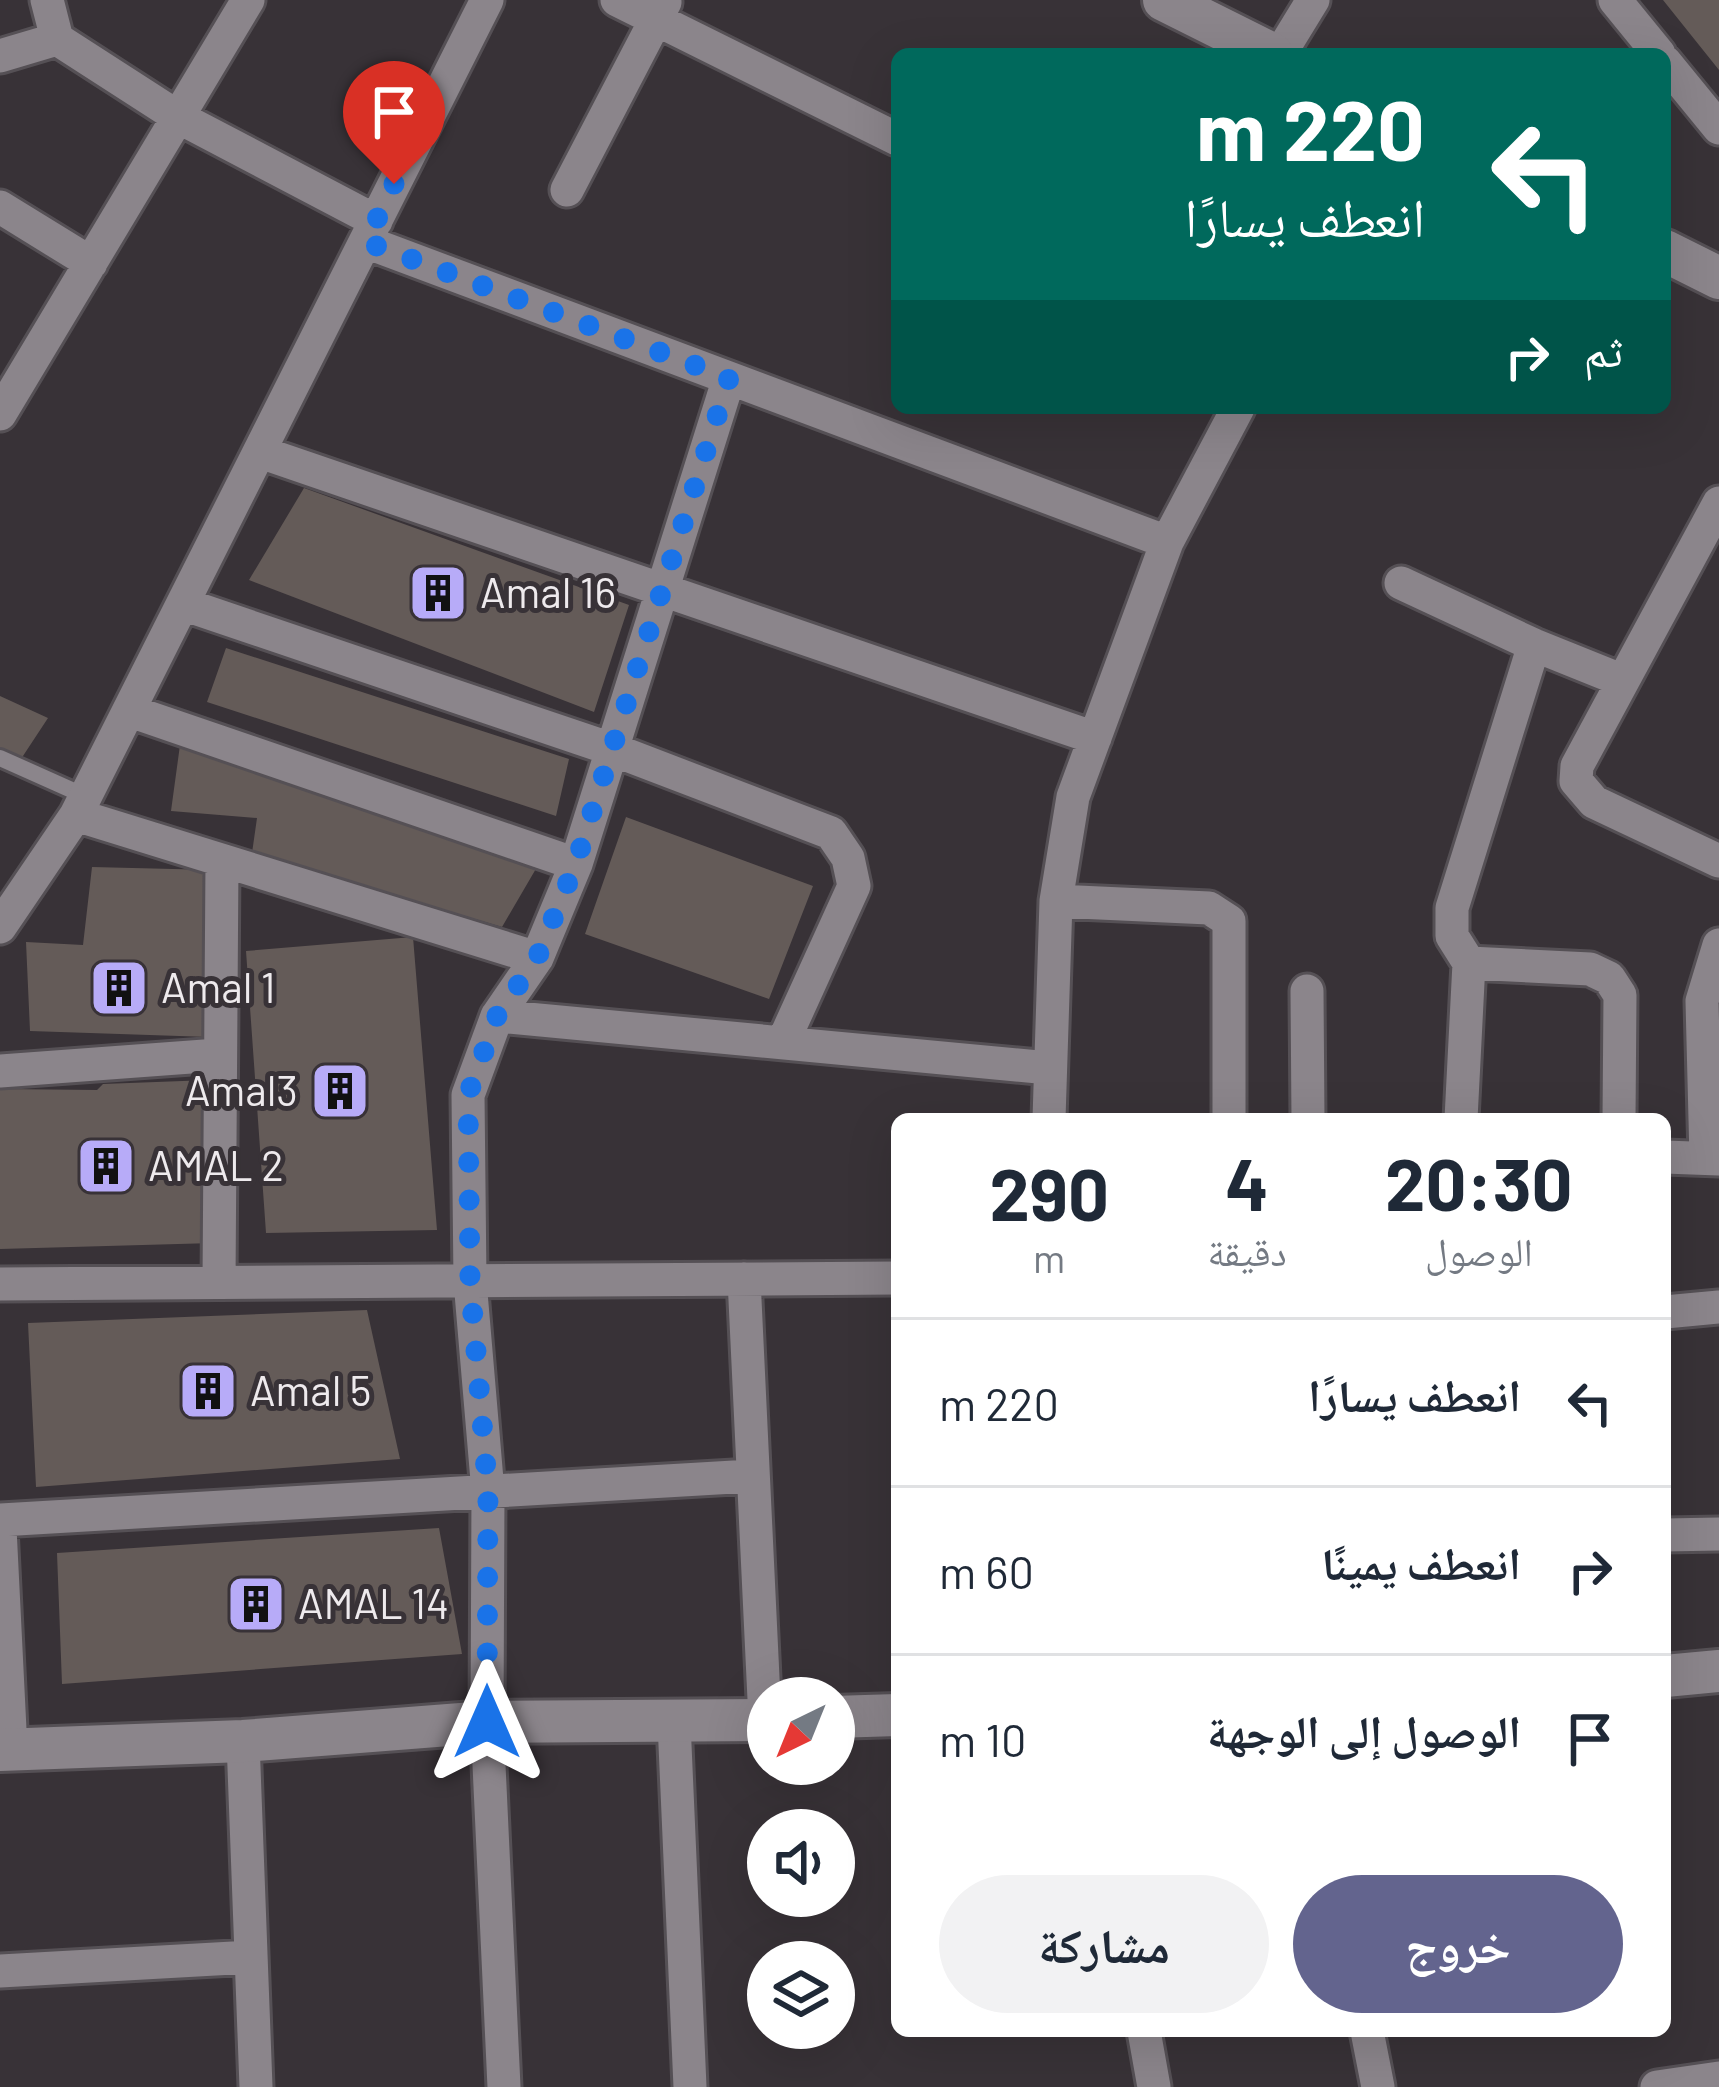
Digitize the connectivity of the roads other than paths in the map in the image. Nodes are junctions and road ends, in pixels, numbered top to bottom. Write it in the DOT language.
graph roads {
  1 [pos="47,0"];
  2 [pos="248,0"];
  3 [pos="487,0"];
  4 [pos="616,0"];
  5 [pos="1164,0"];
  6 [pos="1313,0"];
  7 [pos="1615,0"];
  8 [pos="660,10"];
  9 [pos="57,39"];
  10 [pos="1264,48"];
  11 [pos="1280,48"];
  12 [pos="1654,48"];
  13 [pos="0,56"];
  14 [pos="1671,69"];
  15 [pos="178,117"];
  16 [pos="1719,128"];
  17 [pos="891,136"];
  18 [pos="567,190"];
  19 [pos="0,207"];
  20 [pos="371,232"];
  21 [pos="1671,254"];
  22 [pos="91,263"];
  23 [pos="1719,278"];
  24 [pos="729,378"];
  25 [pos="0,414"];
  26 [pos="1235,414"];
  27 [pos="260,452"];
  28 [pos="1719,503"];
  29 [pos="1167,542"];
  30 [pos="1401,583"];
  31 [pos="665,590"];
  32 [pos="183,604"];
  33 [pos="1534,645"];
  34 [pos="1621,680"];
  35 [pos="130,711"];
  36 [pos="1095,738"];
  37 [pos="614,750"];
  38 [pos="0,758"];
  39 [pos="81,806"];
  40 [pos="222,862"];
  41 [pos="1719,862"];
  42 [pos="576,863"];
  43 [pos="1056,901"];
  44 [pos="0,927"];
  45 [pos="1719,945"];
  46 [pos="537,958"];
  47 [pos="1469,963"];
  48 [pos="1307,991"];
  49 [pos="1710,1002"];
  50 [pos="497,1016"];
  51 [pos="784,1040"];
  52 [pos="218,1055"];
  53 [pos="1049,1068"];
  54 [pos="0,1071"];
  55 [pos="1048,1113"];
  56 [pos="1229,1113"];
  57 [pos="1308,1113"];
  58 [pos="1461,1113"];
  59 [pos="1619,1113"];
  60 [pos="1671,1157"];
  61 [pos="1712,1159"];
  62 [pos="891,1277"];
  63 [pos="744,1279"];
  64 [pos="470,1281"];
  65 [pos="219,1282"];
  66 [pos="0,1284"];
  67 [pos="1719,1306"];
  68 [pos="1671,1311"];
  69 [pos="751,1477"];
  70 [pos="488,1492"];
  71 [pos="0,1524"];
  72 [pos="1719,1534"];
  73 [pos="1671,1535"];
  74 [pos="1719,1671"];
  75 [pos="1671,1675"];
  76 [pos="763,1677"];
  77 [pos="891,1715"];
  78 [pos="855,1717"];
  79 [pos="747,1720"];
  80 [pos="487,1722"];
  81 [pos="674,1722"];
  82 [pos="243,1741"];
  83 [pos="6,1750"];
  84 [pos="251,1957"];
  85 [pos="0,1972"];
  86 [pos="1145,2037"];
  87 [pos="1368,2037"];
  88 [pos="1719,2078"];
  89 [pos="256,2087"];
  90 [pos="504,2087"];
  91 [pos="691,2087"];
  92 [pos="1154,2087"];
  93 [pos="1378,2087"];
  94 [pos="1657,2087"];
  1 -- 9 [label="street"];
  2 -- 15 [label="street"];
  3 -- 20 [label="street"];
  4 -- 8 [label="street"];
  5 -- 10 [label="street"];
  6 -- 11 [label="street"];
  7 -- 12 [label="street"];
  8 -- 17 [label="street"];
  8 -- 18 [label="street"];
  9 -- 13 [label="street"];
  9 -- 15 [label="street"];
  14 -- 16 [label="street"];
  15 -- 20 [label="street"];
  15 -- 22 [label="street"];
  19 -- 22 [label="street"];
  20 -- 24 [label="street"];
  20 -- 27 [label="street"];
  21 -- 23 [label="street"];
  22 -- 25 [label="street"];
  24 -- 29 [label="street"];
  24 -- 31 [label="street"];
  26 -- 29 [label="street"];
  27 -- 31 [label="street"];
  27 -- 32 [label="street"];
  28 -- 34 [label="street"];
  29 -- 36 [label="street"];
  30 -- 33 [label="street"];
  31 -- 36 [label="street"];
  31 -- 37 [label="street"];
  32 -- 35 [label="street"];
  32 -- 37 [label="street"];
  33 -- 34 [label="street"];
  33 -- 47 [label="street"];
  34 -- 41 [label="street"];
  35 -- 39 [label="street"];
  35 -- 42 [label="street"];
  36 -- 43 [label="street"];
  37 -- 42 [label="street"];
  37 -- 51 [label="street"];
  38 -- 39 [label="lane"];
  39 -- 40 [label="street"];
  39 -- 44 [label="street"];
  40 -- 46 [label="street"];
  40 -- 52 [label="street"];
  42 -- 46 [label="street"];
  43 -- 53 [label="street"];
  43 -- 56 [label="street"];
  45 -- 49 [label="street"];
  46 -- 50 [label="street"];
  47 -- 58 [label="street"];
  47 -- 59 [label="street"];
  48 -- 57 [label="street"];
  49 -- 61 [label="street"];
  50 -- 51 [label="street"];
  50 -- 64 [label="street"];
  51 -- 53 [label="street"];
  52 -- 54 [label="street"];
  52 -- 65 [label="street"];
  53 -- 55 [label="street"];
  60 -- 61 [label="street"];
  62 -- 63 [label="street"];
  63 -- 64 [label="street"];
  63 -- 69 [label="street"];
  64 -- 65 [label="street"];
  64 -- 70 [label="street"];
  65 -- 66 [label="street"];
  67 -- 68 [label="street"];
  69 -- 70 [label="street"];
  69 -- 76 [label="street"];
  70 -- 71 [label="street"];
  70 -- 80 [label="street"];
  71 -- 83 [label="street"];
  72 -- 73 [label="street"];
  74 -- 75 [label="street"];
  77 -- 78 [label="street"];
  79 -- 81 [label="street"];
  80 -- 81 [label="street"];
  80 -- 82 [label="street"];
  80 -- 90 [label="street"];
  81 -- 91 [label="street"];
  82 -- 83 [label="street"];
  82 -- 84 [label="street"];
  84 -- 85 [label="street"];
  84 -- 89 [label="street"];
  86 -- 92 [label="street"];
  87 -- 93 [label="street"];
  88 -- 94 [label="street"];
}
